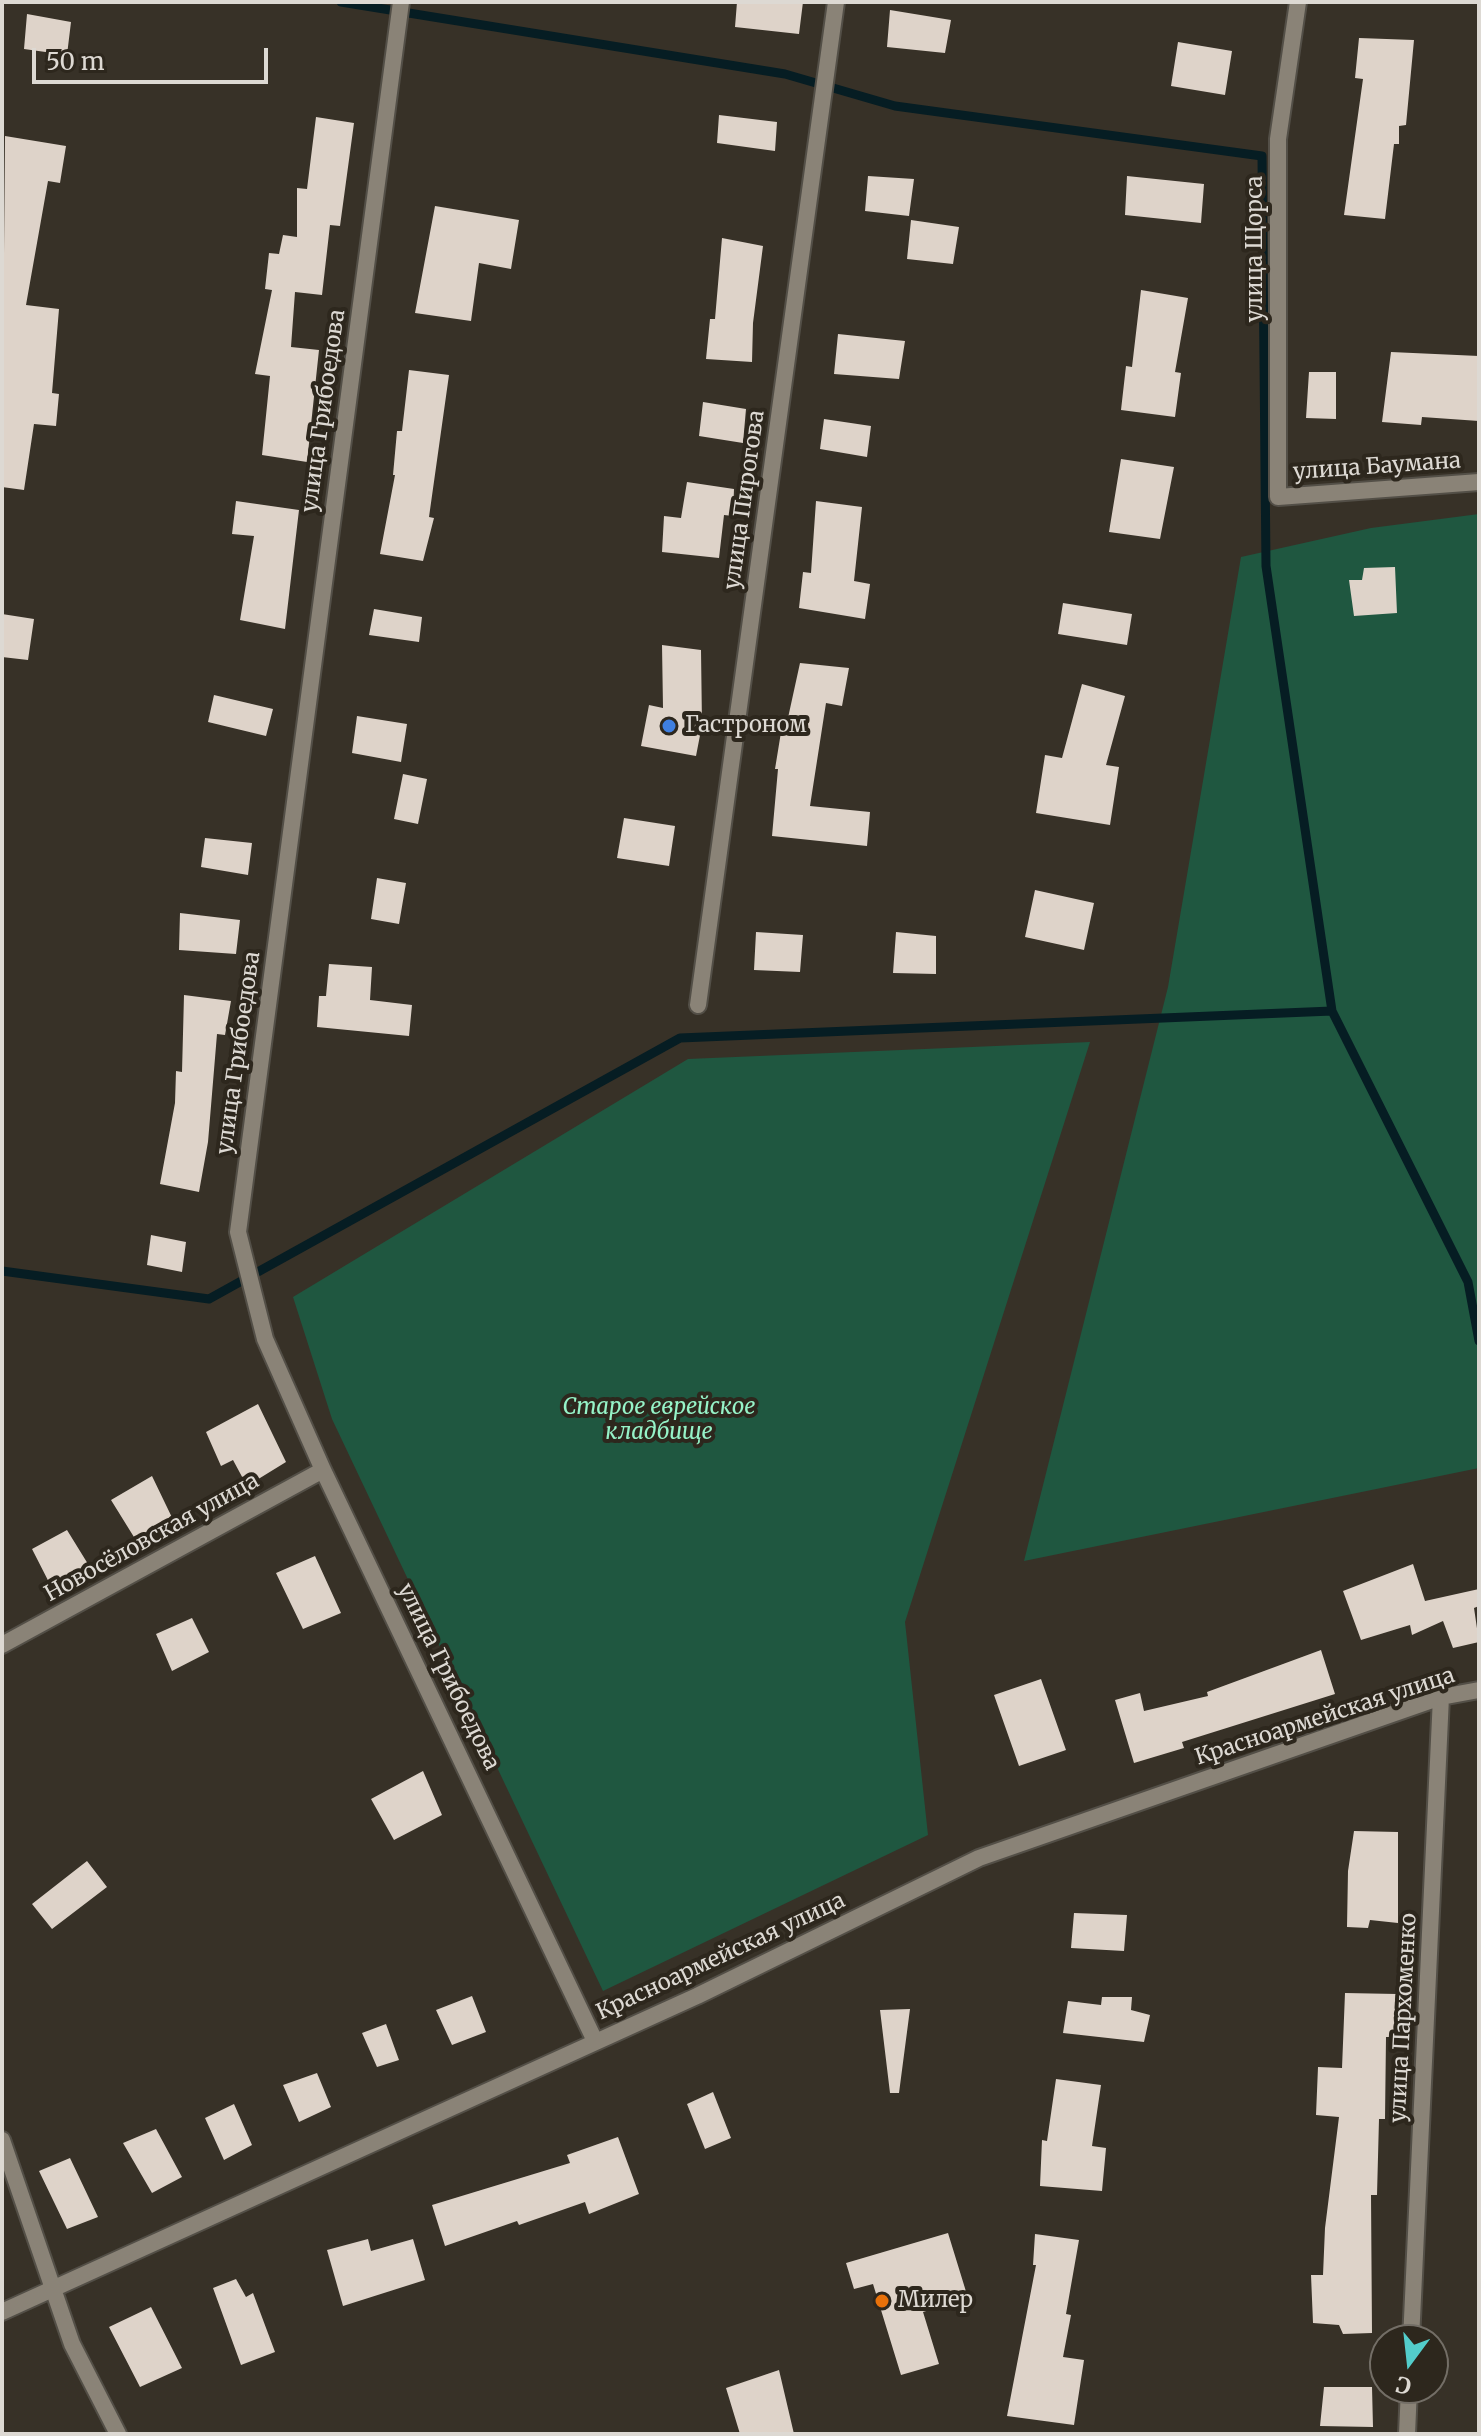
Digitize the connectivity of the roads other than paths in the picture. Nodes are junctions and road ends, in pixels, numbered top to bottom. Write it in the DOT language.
graph roads {
  1 [pos="401,2"];
  2 [pos="836,2"];
  3 [pos="1298,2"];
  4 [pos="1479,482"];
  5 [pos="1278,497"];
  6 [pos="698,1005"];
  7 [pos="323,1470"];
  8 [pos="2,1645"];
  9 [pos="1479,1690"];
  10 [pos="1441,1697"];
  11 [pos="595,2041"];
  12 [pos="2,2140"];
  13 [pos="54,2288"];
  14 [pos="2,2312"];
  15 [pos="1412,2324"];
  16 [pos="1408,2404"];
  17 [pos="118,2434"];
  18 [pos="1407,2434"];
  1 -- 7 [label="street, улица Грибоедова"];
  2 -- 6 [label="street, улица Пирогова"];
  3 -- 5 [label="street, улица Щорса"];
  4 -- 5 [label="street, улица Баумана"];
  7 -- 8 [label="street, Новосёловская улица"];
  7 -- 11 [label="street, улица Грибоедова"];
  9 -- 10 [label="street, Красноармейская улица"];
  10 -- 11 [label="street, Красноармейская улица"];
  10 -- 15 [label="street, улица Пархоменко"];
  11 -- 13 [label="street, Красноармейская улица"];
  12 -- 13 [label="street"];
  13 -- 14 [label="street, Красноармейская улица"];
  13 -- 17 [label="street"];
  16 -- 18 [label="street"];
}
